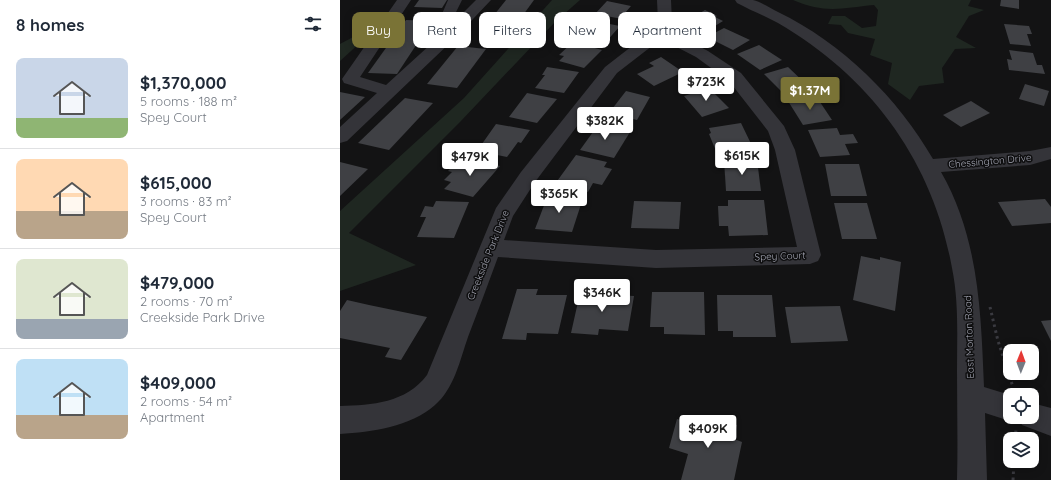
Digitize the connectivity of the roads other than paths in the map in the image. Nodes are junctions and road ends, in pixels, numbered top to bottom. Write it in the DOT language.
graph roads {
  1 [pos="404,0"];
  2 [pos="455,0"];
  3 [pos="484,0"];
  4 [pos="664,0"];
  5 [pos="742,0"];
  6 [pos="448,12"];
  7 [pos="665,12"];
  8 [pos="471,13"];
  9 [pos="436,48"];
  10 [pos="639,48"];
  11 [pos="691,48"];
  12 [pos="389,91"];
  13 [pos="340,137"];
  14 [pos="1051,153"];
  15 [pos="928,166"];
  16 [pos="490,248"];
  17 [pos="971,396"];
  18 [pos="1003,406"];
  19 [pos="1039,418"];
  20 [pos="340,420"];
  21 [pos="1051,422"];
  22 [pos="972,480"];
  1 -- 12 [label="street"];
  2 -- 6 [label="street"];
  3 -- 8 [label="street"];
  4 -- 7 [label="street"];
  5 -- 15 [label="street, East Morton Road"];
  9 -- 12 [label="street"];
  10 -- 16 [label="street, Creekside Park Drive"];
  11 -- 16 [label="street, Spey Court"];
  12 -- 13 [label="street"];
  14 -- 15 [label="street, Chessington Drive"];
  15 -- 17 [label="street, East Morton Road"];
  16 -- 20 [label="street, Creekside Park Drive"];
  17 -- 18 [label="street"];
  17 -- 22 [label="street, East Morton Road"];
  19 -- 21 [label="street"];
}
